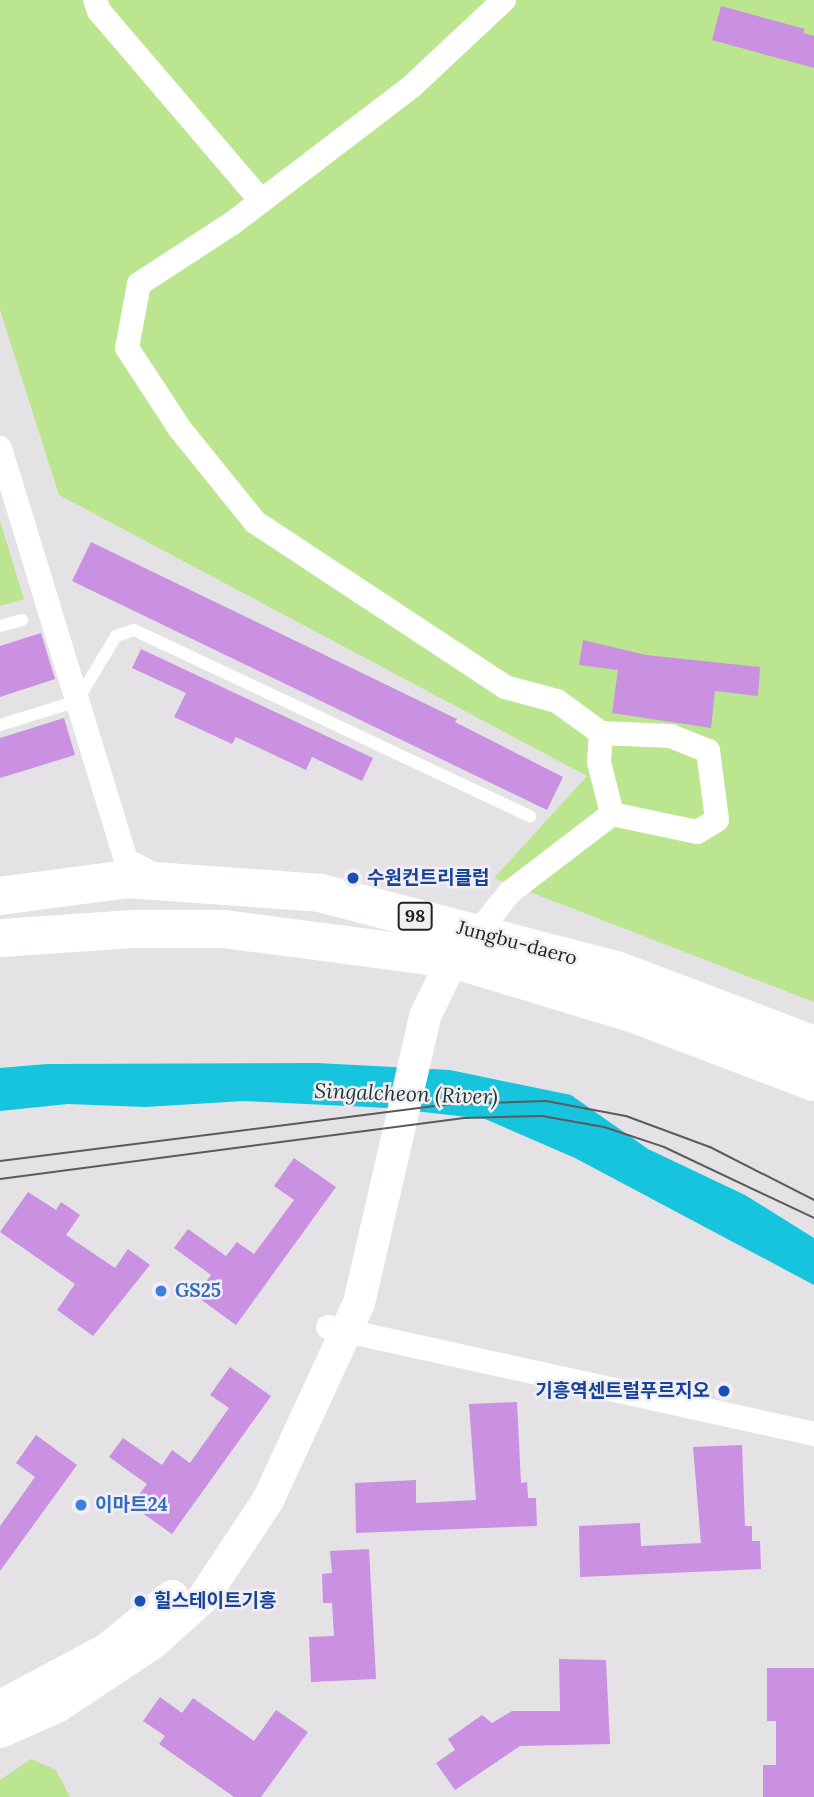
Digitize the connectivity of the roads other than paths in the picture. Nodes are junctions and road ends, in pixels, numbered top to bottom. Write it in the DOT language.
graph roads {
  1 [pos="95,0"];
  2 [pos="504,0"];
  3 [pos="261,201"];
  4 [pos="0,448"];
  5 [pos="22,620"];
  6 [pos="0,626"];
  7 [pos="77,701"];
  8 [pos="0,725"];
  9 [pos="601,733"];
  10 [pos="612,814"];
  11 [pos="530,817"];
  12 [pos="126,860"];
  13 [pos="165,881"];
  14 [pos="82,885"];
  15 [pos="0,896"];
  16 [pos="0,938"];
  17 [pos="465,945"];
  18 [pos="814,1045"];
  19 [pos="814,1082"];
  20 [pos="337,1329"];
  21 [pos="814,1434"];
  22 [pos="0,1706"];
  23 [pos="0,1732"];
  1 -- 3 [label="street"];
  2 -- 3 [label="street"];
  3 -- 9 [label="street"];
  4 -- 7 [label="street"];
  5 -- 6 [label="lane"];
  7 -- 8 [label="lane"];
  7 -- 11 [label="lane"];
  7 -- 12 [label="street"];
  9 -- 10 [label="street"];
  9 -- 10 [label="street"];
  10 -- 17 [label="street"];
  12 -- 13 [label="street"];
  12 -- 14 [label="street"];
  13 -- 14 [label="main road, Jungbu-daero / 98"];
  13 -- 17 [label="main road, Jungbu-daero / 98"];
  14 -- 15 [label="main road, Jungbu-daero / 98"];
  16 -- 17 [label="main road, Jungbu-daero / 98"];
  17 -- 18 [label="main road, Jungbu-daero / 98"];
  17 -- 19 [label="main road, Jungbu-daero / 98"];
  17 -- 20 [label="street"];
  20 -- 21 [label="street"];
  20 -- 22 [label="street"];
  20 -- 23 [label="street"];
}
